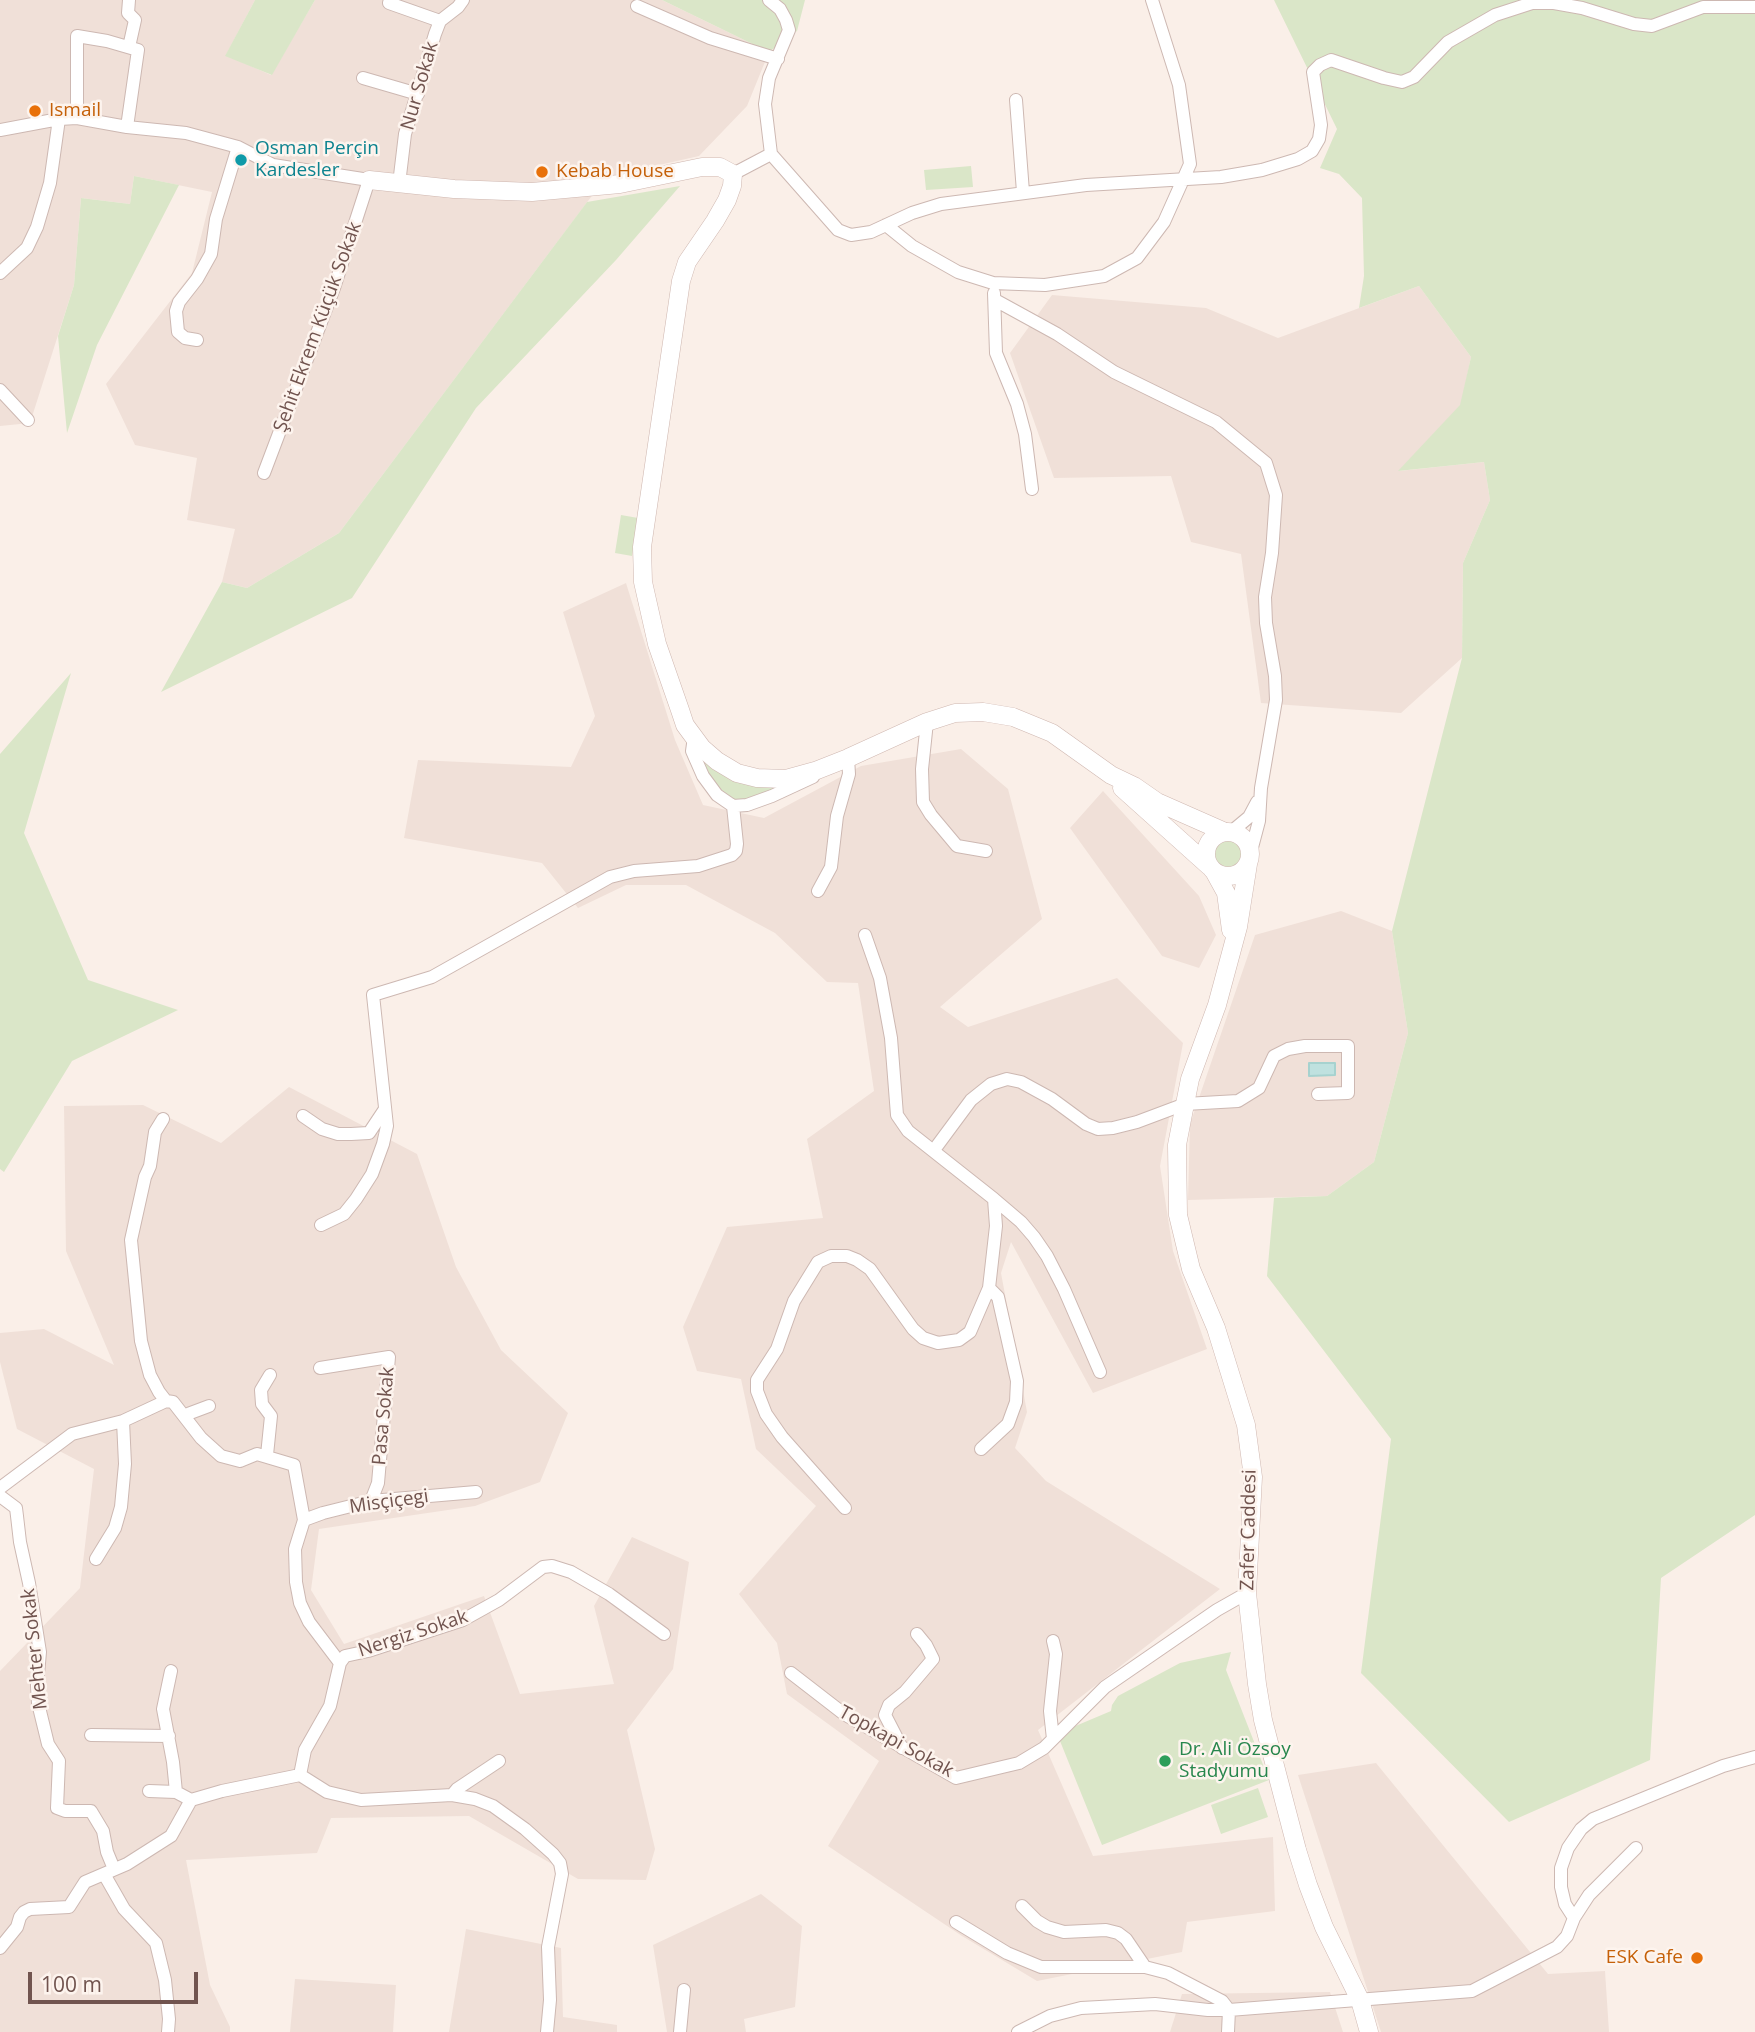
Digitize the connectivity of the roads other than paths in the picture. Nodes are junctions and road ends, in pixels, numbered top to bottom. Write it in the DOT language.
graph roads {
  1 [pos="129,0"];
  2 [pos="390,0"];
  3 [pos="463,0"];
  4 [pos="769,0"];
  5 [pos="1152,0"];
  6 [pos="637,6"];
  7 [pos="1755,7"];
  8 [pos="440,21"];
  9 [pos="133,48"];
  10 [pos="778,59"];
  11 [pos="363,78"];
  12 [pos="418,94"];
  13 [pos="1016,100"];
  14 [pos="59,118"];
  15 [pos="77,118"];
  16 [pos="127,127"];
  17 [pos="0,130"];
  18 [pos="238,147"];
  19 [pos="771,153"];
  20 [pos="733,174"];
  21 [pos="369,180"];
  22 [pos="1181,180"];
  23 [pos="399,184"];
  24 [pos="1023,192"];
  25 [pos="886,225"];
  26 [pos="0,273"];
  27 [pos="993,283"];
  28 [pos="995,300"];
  29 [pos="197,340"];
  30 [pos="0,390"];
  31 [pos="28,420"];
  32 [pos="264,473"];
  33 [pos="1032,489"];
  34 [pos="927,722"];
  35 [pos="694,737"];
  36 [pos="848,758"];
  37 [pos="826,767"];
  38 [pos="1111,775"];
  39 [pos="1261,788"];
  40 [pos="733,806"];
  41 [pos="1228,832"];
  42 [pos="986,851"];
  43 [pos="1249,859"];
  44 [pos="1212,869"];
  45 [pos="818,891"];
  46 [pos="865,935"];
  47 [pos="1232,944"];
  48 [pos="1318,1094"];
  49 [pos="1185,1104"];
  50 [pos="385,1109"];
  51 [pos="303,1116"];
  52 [pos="163,1119"];
  53 [pos="934,1150"];
  54 [pos="994,1199"];
  55 [pos="321,1225"];
  56 [pos="989,1288"];
  57 [pos="320,1367"];
  58 [pos="1100,1372"];
  59 [pos="270,1375"];
  60 [pos="166,1401"];
  61 [pos="209,1406"];
  62 [pos="185,1415"];
  63 [pos="123,1421"];
  64 [pos="981,1449"];
  65 [pos="267,1455"];
  66 [pos="0,1488"];
  67 [pos="476,1492"];
  68 [pos="0,1496"];
  69 [pos="370,1501"];
  70 [pos="845,1508"];
  71 [pos="304,1520"];
  72 [pos="96,1559"];
  73 [pos="1247,1592"];
  74 [pos="664,1634"];
  75 [pos="917,1634"];
  76 [pos="1053,1641"];
  77 [pos="340,1663"];
  78 [pos="171,1671"];
  79 [pos="791,1673"];
  80 [pos="91,1735"];
  81 [pos="169,1736"];
  82 [pos="1053,1739"];
  83 [pos="902,1749"];
  84 [pos="1755,1757"];
  85 [pos="499,1761"];
  86 [pos="295,1775"];
  87 [pos="149,1791"];
  88 [pos="176,1792"];
  89 [pos="452,1795"];
  90 [pos="191,1800"];
  91 [pos="1636,1848"];
  92 [pos="109,1872"];
  93 [pos="1022,1906"];
  94 [pos="1574,1918"];
  95 [pos="956,1922"];
  96 [pos="0,1948"];
  97 [pos="1145,1967"];
  98 [pos="684,1990"];
  99 [pos="1360,2000"];
  100 [pos="1229,2010"];
  101 [pos="168,2032"];
  102 [pos="547,2032"];
  103 [pos="680,2032"];
  104 [pos="1018,2032"];
  105 [pos="1228,2032"];
  106 [pos="1369,2032"];
  1 -- 9 [label="street"];
  2 -- 8 [label="street"];
  3 -- 8 [label="street, Nur Sokak"];
  4 -- 10 [label="street"];
  5 -- 22 [label="street"];
  6 -- 10 [label="street"];
  7 -- 22 [label="street"];
  8 -- 12 [label="street, Nur Sokak"];
  9 -- 15 [label="street"];
  9 -- 16 [label="street"];
  10 -- 19 [label="street"];
  11 -- 12 [label="street"];
  12 -- 23 [label="street, Nur Sokak"];
  13 -- 24 [label="street"];
  14 -- 15 [label="street"];
  14 -- 17 [label="street"];
  14 -- 26 [label="street"];
  15 -- 16 [label="street"];
  16 -- 18 [label="street"];
  18 -- 21 [label="street"];
  18 -- 29 [label="street"];
  19 -- 20 [label="street"];
  19 -- 25 [label="street"];
  20 -- 23 [label="street"];
  20 -- 35 [label="street"];
  21 -- 23 [label="street"];
  21 -- 32 [label="street, Şehit Ekrem Küçük Sokak"];
  22 -- 24 [label="street"];
  22 -- 27 [label="street"];
  24 -- 25 [label="street"];
  25 -- 27 [label="street"];
  27 -- 28 [label="street"];
  28 -- 33 [label="street"];
  28 -- 39 [label="street"];
  30 -- 31 [label="street"];
  34 -- 36 [label="street"];
  34 -- 38 [label="street"];
  34 -- 42 [label="street"];
  35 -- 37 [label="street"];
  35 -- 40 [label="street"];
  36 -- 37 [label="street"];
  36 -- 45 [label="street"];
  37 -- 40 [label="street"];
  38 -- 41 [label="street"];
  38 -- 44 [label="street, Zafer Caddesi"];
  39 -- 41 [label="street"];
  39 -- 43 [label="street, Zafer Caddesi"];
  40 -- 50 [label="street"];
  41 -- 43 [label="street"];
  41 -- 44 [label="street"];
  43 -- 44 [label="street"];
  43 -- 47 [label="street, Zafer Caddesi"];
  44 -- 47 [label="street, Zafer Caddesi"];
  46 -- 53 [label="street"];
  47 -- 49 [label="street, Zafer Caddesi"];
  48 -- 49 [label="street"];
  49 -- 53 [label="street"];
  49 -- 73 [label="street, Zafer Caddesi"];
  50 -- 51 [label="street"];
  50 -- 55 [label="street"];
  52 -- 60 [label="street"];
  53 -- 54 [label="street"];
  54 -- 56 [label="street"];
  54 -- 58 [label="street"];
  56 -- 64 [label="street"];
  56 -- 70 [label="street"];
  57 -- 69 [label="street, Pasa Sokak"];
  59 -- 65 [label="street"];
  60 -- 62 [label="street"];
  60 -- 63 [label="street"];
  61 -- 62 [label="street"];
  62 -- 65 [label="street"];
  63 -- 66 [label="street"];
  63 -- 72 [label="street"];
  65 -- 71 [label="street"];
  67 -- 69 [label="street, Misçiçegi"];
  68 -- 92 [label="street, Mehter Sokak"];
  69 -- 71 [label="street, Misçiçegi"];
  71 -- 77 [label="street"];
  73 -- 82 [label="street, Topkapi Sokak"];
  73 -- 99 [label="street, Zafer Caddesi"];
  74 -- 77 [label="street, Nergiz Sokak"];
  75 -- 83 [label="street"];
  76 -- 82 [label="street"];
  77 -- 86 [label="street"];
  78 -- 81 [label="street"];
  79 -- 83 [label="street, Topkapi Sokak"];
  80 -- 81 [label="street"];
  81 -- 88 [label="street"];
  82 -- 83 [label="street, Topkapi Sokak"];
  84 -- 94 [label="street"];
  85 -- 89 [label="street"];
  86 -- 89 [label="street"];
  86 -- 90 [label="street"];
  87 -- 88 [label="street"];
  88 -- 90 [label="street"];
  89 -- 102 [label="street"];
  90 -- 92 [label="street"];
  91 -- 94 [label="street"];
  92 -- 96 [label="street"];
  92 -- 101 [label="street"];
  93 -- 97 [label="street"];
  94 -- 99 [label="street"];
  95 -- 97 [label="street"];
  97 -- 100 [label="street"];
  98 -- 103 [label="street"];
  99 -- 100 [label="street"];
  99 -- 106 [label="street, Zafer Caddesi"];
  100 -- 104 [label="street"];
  100 -- 105 [label="street"];
}
